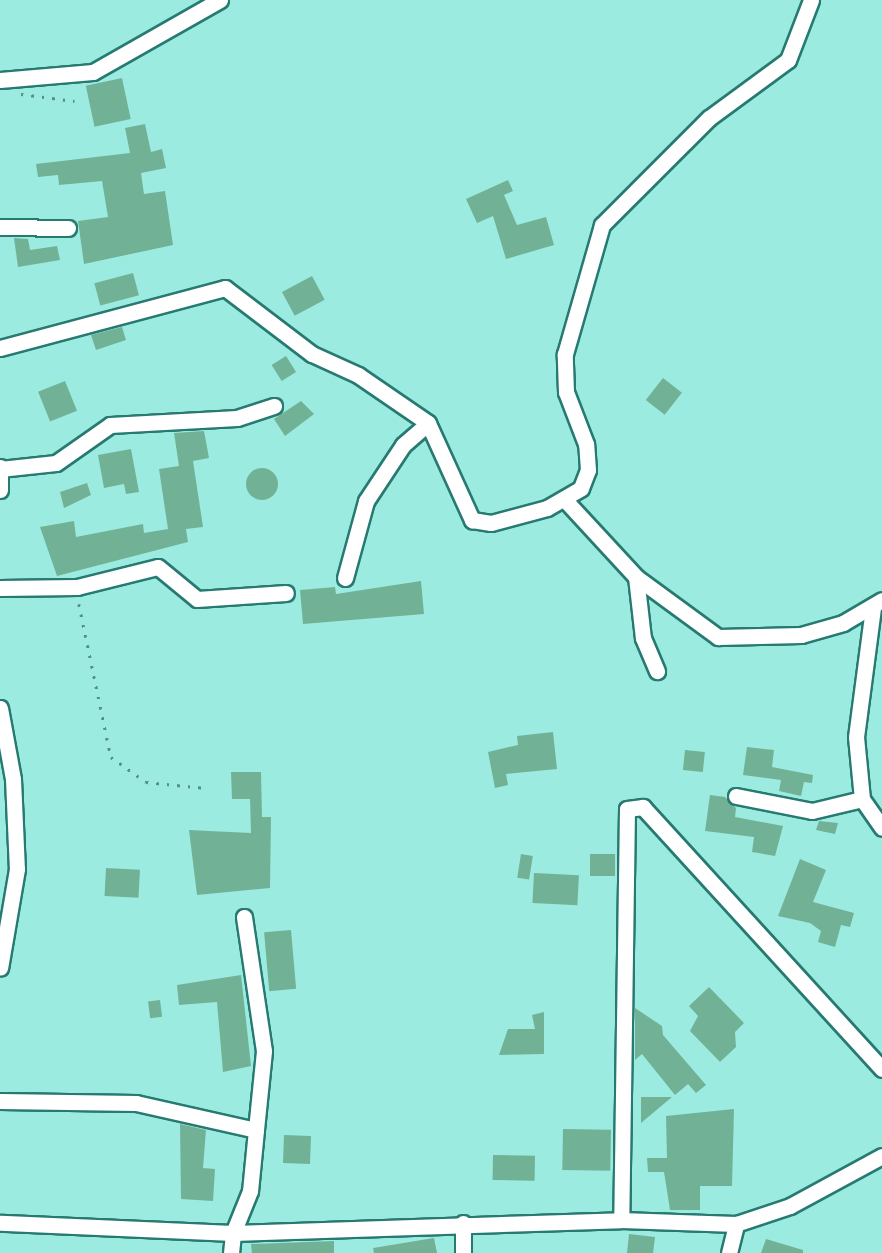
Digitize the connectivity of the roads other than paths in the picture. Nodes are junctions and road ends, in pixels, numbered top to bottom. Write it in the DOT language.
graph roads {
  1 [pos="220,0"];
  2 [pos="812,0"];
  3 [pos="0,80"];
  4 [pos="0,228"];
  5 [pos="68,228"];
  6 [pos="0,348"];
  7 [pos="274,406"];
  8 [pos="428,423"];
  9 [pos="0,468"];
  10 [pos="0,490"];
  11 [pos="565,500"];
  12 [pos="345,578"];
  13 [pos="636,578"];
  14 [pos="0,588"];
  15 [pos="286,593"];
  16 [pos="877,604"];
  17 [pos="657,671"];
  18 [pos="0,708"];
  19 [pos="736,796"];
  20 [pos="862,799"];
  21 [pos="882,828"];
  22 [pos="244,917"];
  23 [pos="0,968"];
  24 [pos="882,1069"];
  25 [pos="0,1101"];
  26 [pos="256,1130"];
  27 [pos="882,1156"];
  28 [pos="621,1220"];
  29 [pos="0,1223"];
  30 [pos="463,1223"];
  31 [pos="736,1224"];
  32 [pos="233,1232"];
  33 [pos="231,1253"];
  34 [pos="462,1253"];
  35 [pos="729,1253"];
  1 -- 3 [label="street"];
  2 -- 11 [label="street"];
  4 -- 5 [label="street"];
  6 -- 8 [label="street"];
  7 -- 9 [label="street"];
  8 -- 11 [label="street"];
  8 -- 12 [label="street"];
  9 -- 10 [label="street"];
  11 -- 13 [label="street"];
  13 -- 16 [label="street"];
  13 -- 17 [label="street"];
  14 -- 15 [label="street"];
  16 -- 20 [label="street"];
  18 -- 23 [label="street"];
  19 -- 20 [label="street"];
  20 -- 21 [label="street"];
  22 -- 26 [label="street"];
  24 -- 28 [label="street"];
  25 -- 26 [label="street"];
  26 -- 32 [label="street"];
  27 -- 31 [label="street"];
  28 -- 30 [label="street"];
  28 -- 31 [label="street"];
  29 -- 32 [label="street"];
  30 -- 32 [label="street"];
  30 -- 34 [label="street"];
  31 -- 35 [label="street"];
  32 -- 33 [label="street"];
}
